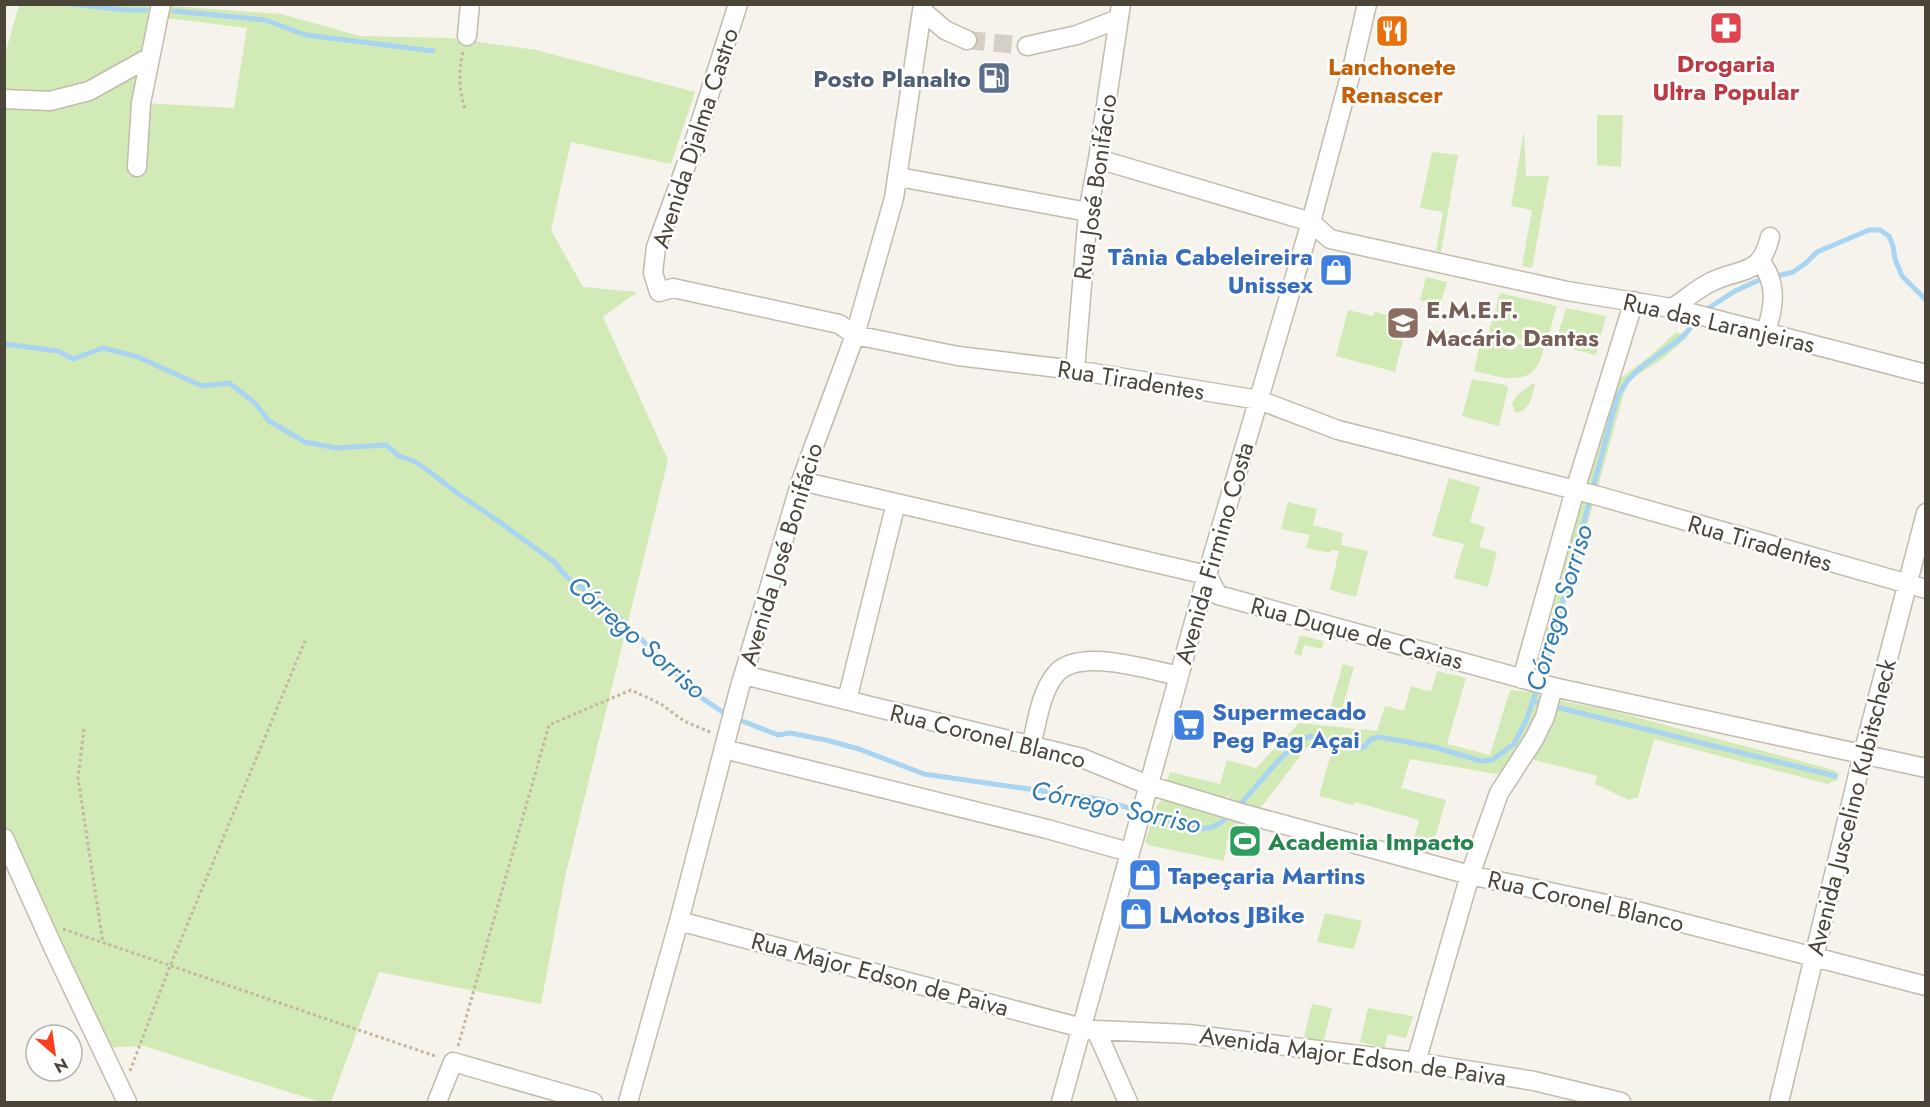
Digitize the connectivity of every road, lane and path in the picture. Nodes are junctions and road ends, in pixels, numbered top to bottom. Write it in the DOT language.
graph roads {
  1 [pos="161,4"];
  2 [pos="470,4"];
  3 [pos="738,4"];
  4 [pos="1367,4"];
  5 [pos="923,8"];
  6 [pos="1119,12"];
  7 [pos="467,36"];
  8 [pos="967,40"];
  9 [pos="1027,46"];
  10 [pos="150,57"];
  11 [pos="4,99"];
  12 [pos="465,109"];
  13 [pos="1098,159"];
  14 [pos="138,167"];
  15 [pos="899,177"];
  16 [pos="1088,212"];
  17 [pos="1311,222"];
  18 [pos="1770,237"];
  19 [pos="1764,266"];
  20 [pos="673,288"];
  21 [pos="1634,301"];
  22 [pos="1672,308"];
  23 [pos="1766,333"];
  24 [pos="855,336"];
  25 [pos="1075,370"];
  26 [pos="1926,374"];
  27 [pos="1259,400"];
  28 [pos="801,481"];
  29 [pos="1585,492"];
  30 [pos="896,503"];
  31 [pos="1926,513"];
  32 [pos="1207,575"];
  33 [pos="1906,585"];
  34 [pos="1926,589"];
  35 [pos="305,641"];
  36 [pos="1179,676"];
  37 [pos="742,683"];
  38 [pos="1538,683"];
  39 [pos="847,700"];
  40 [pos="84,729"];
  41 [pos="727,739"];
  42 [pos="1031,746"];
  43 [pos="1863,754"];
  44 [pos="1926,768"];
  45 [pos="1147,790"];
  46 [pos="4,838"];
  47 [pos="1129,852"];
  48 [pos="1470,875"];
  49 [pos="679,921"];
  50 [pos="42,922"];
  51 [pos="103,943"];
  52 [pos="1814,957"];
  53 [pos="170,966"];
  54 [pos="1926,986"];
  55 [pos="1089,1029"];
  56 [pos="453,1062"];
  57 [pos="1416,1062"];
  58 [pos="124,1097"];
  59 [pos="437,1102"];
  60 [pos="593,1102"];
  61 [pos="628,1102"];
  62 [pos="1061,1102"];
  63 [pos="1128,1102"];
  64 [pos="1622,1102"];
  65 [pos="1779,1102"];
  1 -- 10 [label="street"];
  2 -- 7 [label="street"];
  3 -- 20 [label="street, Avenida Djalma Castro"];
  4 -- 17 [label="street, Avenida Firmino Costa"];
  5 -- 8 [label="street"];
  5 -- 15 [label="street, Avenida José Bonifácio"];
  6 -- 9 [label="street"];
  6 -- 13 [label="street, Rua José Bonifácio"];
  7 -- 12 [label="path"];
  10 -- 11 [label="street"];
  10 -- 14 [label="street"];
  13 -- 16 [label="street, Rua José Bonifácio"];
  13 -- 17 [label="street, Rua das Laranjeiras"];
  15 -- 16 [label="street"];
  15 -- 24 [label="street, Avenida José Bonifácio"];
  16 -- 25 [label="street, Rua José Bonifácio"];
  17 -- 21 [label="street, Rua das Laranjeiras"];
  17 -- 27 [label="street, Avenida Firmino Costa"];
  18 -- 19 [label="street"];
  19 -- 22 [label="street"];
  19 -- 23 [label="street"];
  20 -- 24 [label="street, Rua Tiradentes"];
  21 -- 22 [label="street, Rua das Laranjeiras"];
  21 -- 29 [label="street"];
  22 -- 23 [label="street, Rua das Laranjeiras"];
  23 -- 26 [label="street, Rua das Laranjeiras"];
  24 -- 25 [label="street, Rua Tiradentes"];
  24 -- 28 [label="street, Avenida José Bonifácio"];
  25 -- 27 [label="street, Rua Tiradentes"];
  27 -- 29 [label="street, Rua Tiradentes"];
  27 -- 32 [label="street, Avenida Firmino Costa"];
  28 -- 30 [label="street"];
  28 -- 37 [label="street, Avenida José Bonifácio"];
  29 -- 33 [label="street, Rua Tiradentes"];
  29 -- 38 [label="street"];
  30 -- 32 [label="street"];
  30 -- 39 [label="street"];
  31 -- 33 [label="street, Avenida Juscelino Kubitscheck"];
  32 -- 36 [label="street, Avenida Firmino Costa"];
  32 -- 38 [label="street, Rua Duque de Caxias"];
  33 -- 34 [label="street, Rua Tiradentes"];
  33 -- 43 [label="street, Avenida Juscelino Kubitscheck"];
  35 -- 53 [label="path"];
  36 -- 42 [label="street"];
  36 -- 45 [label="street, Avenida Firmino Costa"];
  37 -- 39 [label="street, Rua Coronel Blanco"];
  37 -- 41 [label="street, Avenida José Bonifácio"];
  38 -- 43 [label="street, Rua Duque de Caxias"];
  38 -- 48 [label="street"];
  39 -- 42 [label="street, Rua Coronel Blanco"];
  40 -- 51 [label="path"];
  41 -- 47 [label="street"];
  41 -- 49 [label="street, Avenida José Bonifácio"];
  41 -- 56 [label="path"];
  42 -- 45 [label="street, Rua Coronel Blanco"];
  43 -- 44 [label="street, Rua Duque de Caxias"];
  43 -- 52 [label="street, Avenida Juscelino Kubitscheck"];
  45 -- 47 [label="street, Avenida Firmino Costa"];
  45 -- 48 [label="street, Rua Coronel Blanco"];
  46 -- 50 [label="street"];
  47 -- 55 [label="street, Avenida Firmino Costa"];
  48 -- 52 [label="street, Rua Coronel Blanco"];
  48 -- 57 [label="street"];
  49 -- 55 [label="street, Rua Major Edson de Paiva"];
  49 -- 61 [label="street, Avenida José Bonifácio"];
  50 -- 51 [label="path"];
  50 -- 58 [label="street"];
  51 -- 53 [label="path"];
  52 -- 54 [label="street, Rua Coronel Blanco"];
  52 -- 65 [label="street, Avenida Juscelino Kubitscheck"];
  53 -- 56 [label="path"];
  53 -- 58 [label="path"];
  55 -- 57 [label="street, Avenida Major Edson de Paiva"];
  55 -- 62 [label="street, Avenida Firmino Costa"];
  55 -- 63 [label="street"];
  56 -- 59 [label="street"];
  56 -- 60 [label="street"];
  57 -- 64 [label="street, Avenida Major Edson de Paiva"];
}
